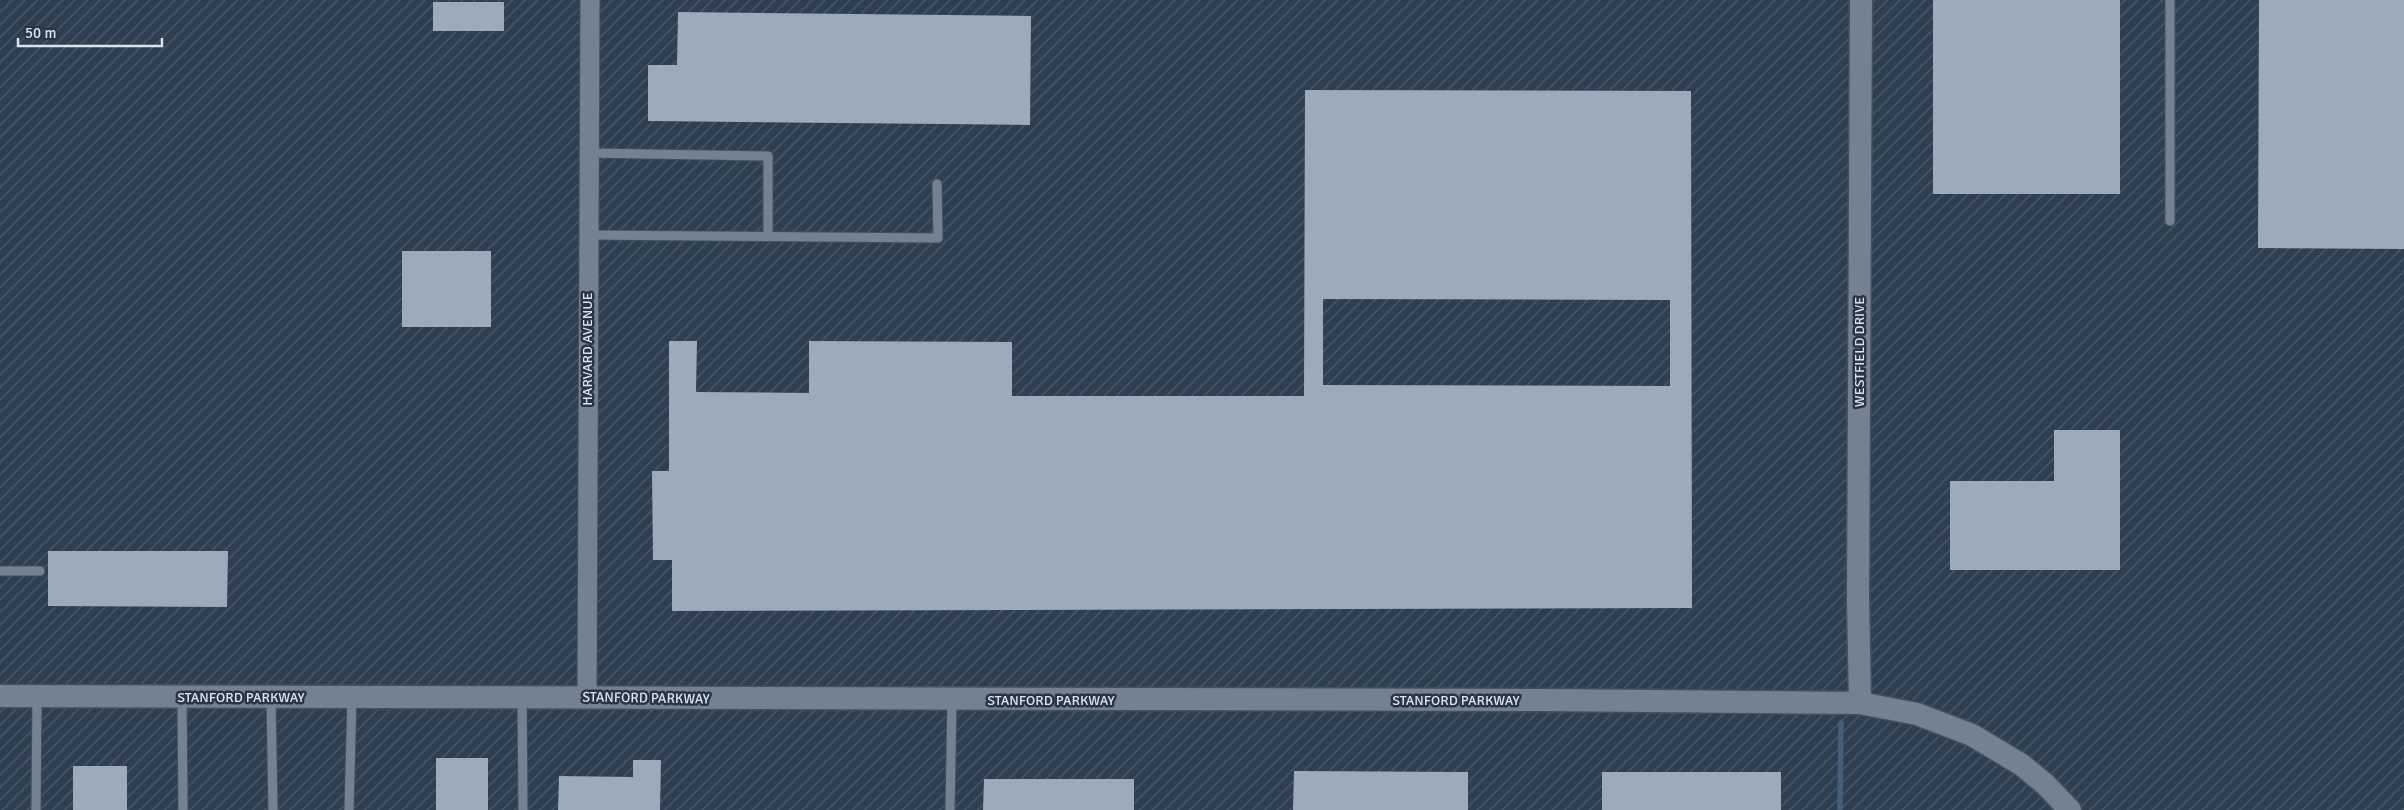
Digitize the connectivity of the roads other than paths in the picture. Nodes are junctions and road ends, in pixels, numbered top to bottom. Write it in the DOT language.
graph roads {
  1 [pos="590,0"];
  2 [pos="1861,0"];
  3 [pos="2170,0"];
  4 [pos="589,153"];
  5 [pos="937,184"];
  6 [pos="2170,221"];
  7 [pos="587,235"];
  8 [pos="768,236"];
  9 [pos="0,571"];
  10 [pos="40,571"];
  11 [pos="0,696"];
  12 [pos="37,696"];
  13 [pos="182,696"];
  14 [pos="271,697"];
  15 [pos="352,697"];
  16 [pos="522,697"];
  17 [pos="587,698"];
  18 [pos="952,699"];
  19 [pos="1860,703"];
  20 [pos="36,810"];
  21 [pos="183,810"];
  22 [pos="273,810"];
  23 [pos="349,810"];
  24 [pos="523,810"];
  25 [pos="950,810"];
  26 [pos="2070,810"];
  1 -- 4 [label="street, HARVARD AVENUE"];
  2 -- 19 [label="street, WESTFIELD DRIVE"];
  3 -- 6 [label="lane"];
  4 -- 7 [label="street, HARVARD AVENUE"];
  4 -- 8 [label="lane"];
  5 -- 8 [label="lane"];
  7 -- 8 [label="lane"];
  7 -- 17 [label="street, HARVARD AVENUE"];
  9 -- 10 [label="lane"];
  11 -- 12 [label="street, STANFORD PARKWAY"];
  12 -- 13 [label="street, STANFORD PARKWAY"];
  12 -- 20 [label="lane"];
  13 -- 14 [label="street, STANFORD PARKWAY"];
  13 -- 21 [label="lane"];
  14 -- 15 [label="street, STANFORD PARKWAY"];
  14 -- 22 [label="lane"];
  15 -- 16 [label="street, STANFORD PARKWAY"];
  15 -- 23 [label="lane"];
  16 -- 17 [label="street, STANFORD PARKWAY"];
  16 -- 24 [label="lane"];
  17 -- 18 [label="street, STANFORD PARKWAY"];
  18 -- 19 [label="street, STANFORD PARKWAY"];
  18 -- 25 [label="lane"];
  19 -- 26 [label="street, STANFORD PARKWAY"];
}
